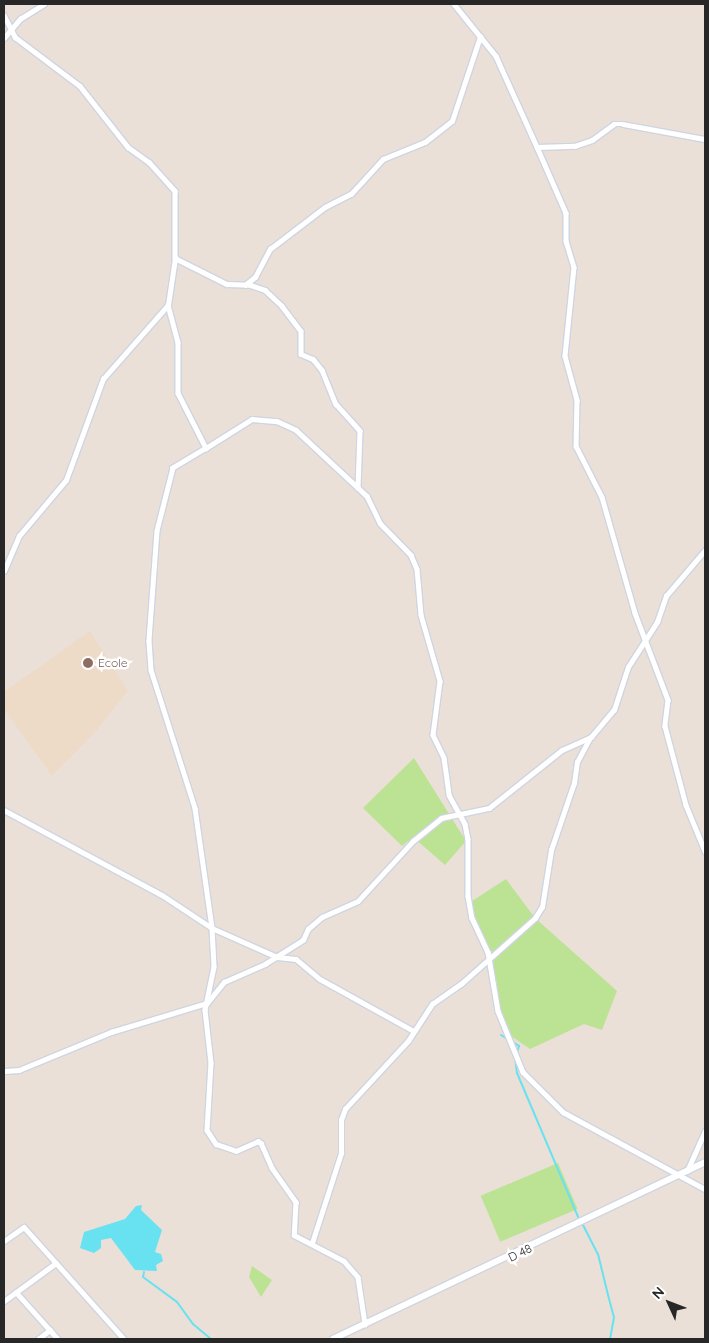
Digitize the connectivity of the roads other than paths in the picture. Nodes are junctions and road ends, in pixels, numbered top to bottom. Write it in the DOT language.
graph roads {
  1 [pos="44,4"];
  2 [pos="454,4"];
  3 [pos="4,15"];
  4 [pos="11,30"];
  5 [pos="4,38"];
  6 [pos="480,38"];
  7 [pos="705,139"];
  8 [pos="537,147"];
  9 [pos="174,258"];
  10 [pos="244,286"];
  11 [pos="168,305"];
  12 [pos="206,448"];
  13 [pos="358,488"];
  14 [pos="705,550"];
  15 [pos="4,571"];
  16 [pos="646,640"];
  17 [pos="591,737"];
  18 [pos="4,810"];
  19 [pos="460,816"];
  20 [pos="705,851"];
  21 [pos="212,928"];
  22 [pos="277,957"];
  23 [pos="489,958"];
  24 [pos="207,1003"];
  25 [pos="414,1031"];
  26 [pos="4,1071"];
  27 [pos="705,1131"];
  28 [pos="705,1162"];
  29 [pos="686,1172"];
  30 [pos="680,1175"];
  31 [pos="705,1189"];
  32 [pos="4,1241"];
  33 [pos="312,1243"];
  34 [pos="56,1263"];
  35 [pos="16,1292"];
  36 [pos="4,1302"];
  37 [pos="365,1324"];
  38 [pos="50,1330"];
  39 [pos="38,1339"];
  40 [pos="58,1339"];
  41 [pos="124,1339"];
  42 [pos="333,1339"];
  1 -- 4 [label="street"];
  2 -- 6 [label="street"];
  3 -- 4 [label="street"];
  4 -- 5 [label="street"];
  4 -- 9 [label="street"];
  6 -- 8 [label="street"];
  6 -- 10 [label="street"];
  7 -- 8 [label="street"];
  8 -- 16 [label="street"];
  9 -- 10 [label="street"];
  9 -- 11 [label="street"];
  10 -- 13 [label="street"];
  11 -- 12 [label="street"];
  11 -- 15 [label="street"];
  12 -- 13 [label="street"];
  12 -- 21 [label="street"];
  13 -- 19 [label="street"];
  14 -- 16 [label="street"];
  16 -- 17 [label="street"];
  16 -- 20 [label="street"];
  17 -- 19 [label="street"];
  17 -- 23 [label="street"];
  18 -- 21 [label="street"];
  19 -- 22 [label="street"];
  19 -- 23 [label="street"];
  21 -- 22 [label="street"];
  21 -- 24 [label="street"];
  22 -- 24 [label="street"];
  22 -- 25 [label="street"];
  23 -- 25 [label="street"];
  23 -- 30 [label="street"];
  24 -- 26 [label="street"];
  24 -- 33 [label="street"];
  25 -- 33 [label="street"];
  27 -- 29 [label="street"];
  28 -- 29 [label="street, D 48"];
  29 -- 30 [label="street, D 48"];
  30 -- 31 [label="street"];
  30 -- 37 [label="street, D 48"];
  32 -- 34 [label="street"];
  33 -- 37 [label="street"];
  34 -- 35 [label="street"];
  34 -- 41 [label="street"];
  35 -- 36 [label="street"];
  35 -- 38 [label="street"];
  37 -- 42 [label="street, D 48"];
  38 -- 39 [label="street"];
  38 -- 40 [label="street"];
}
